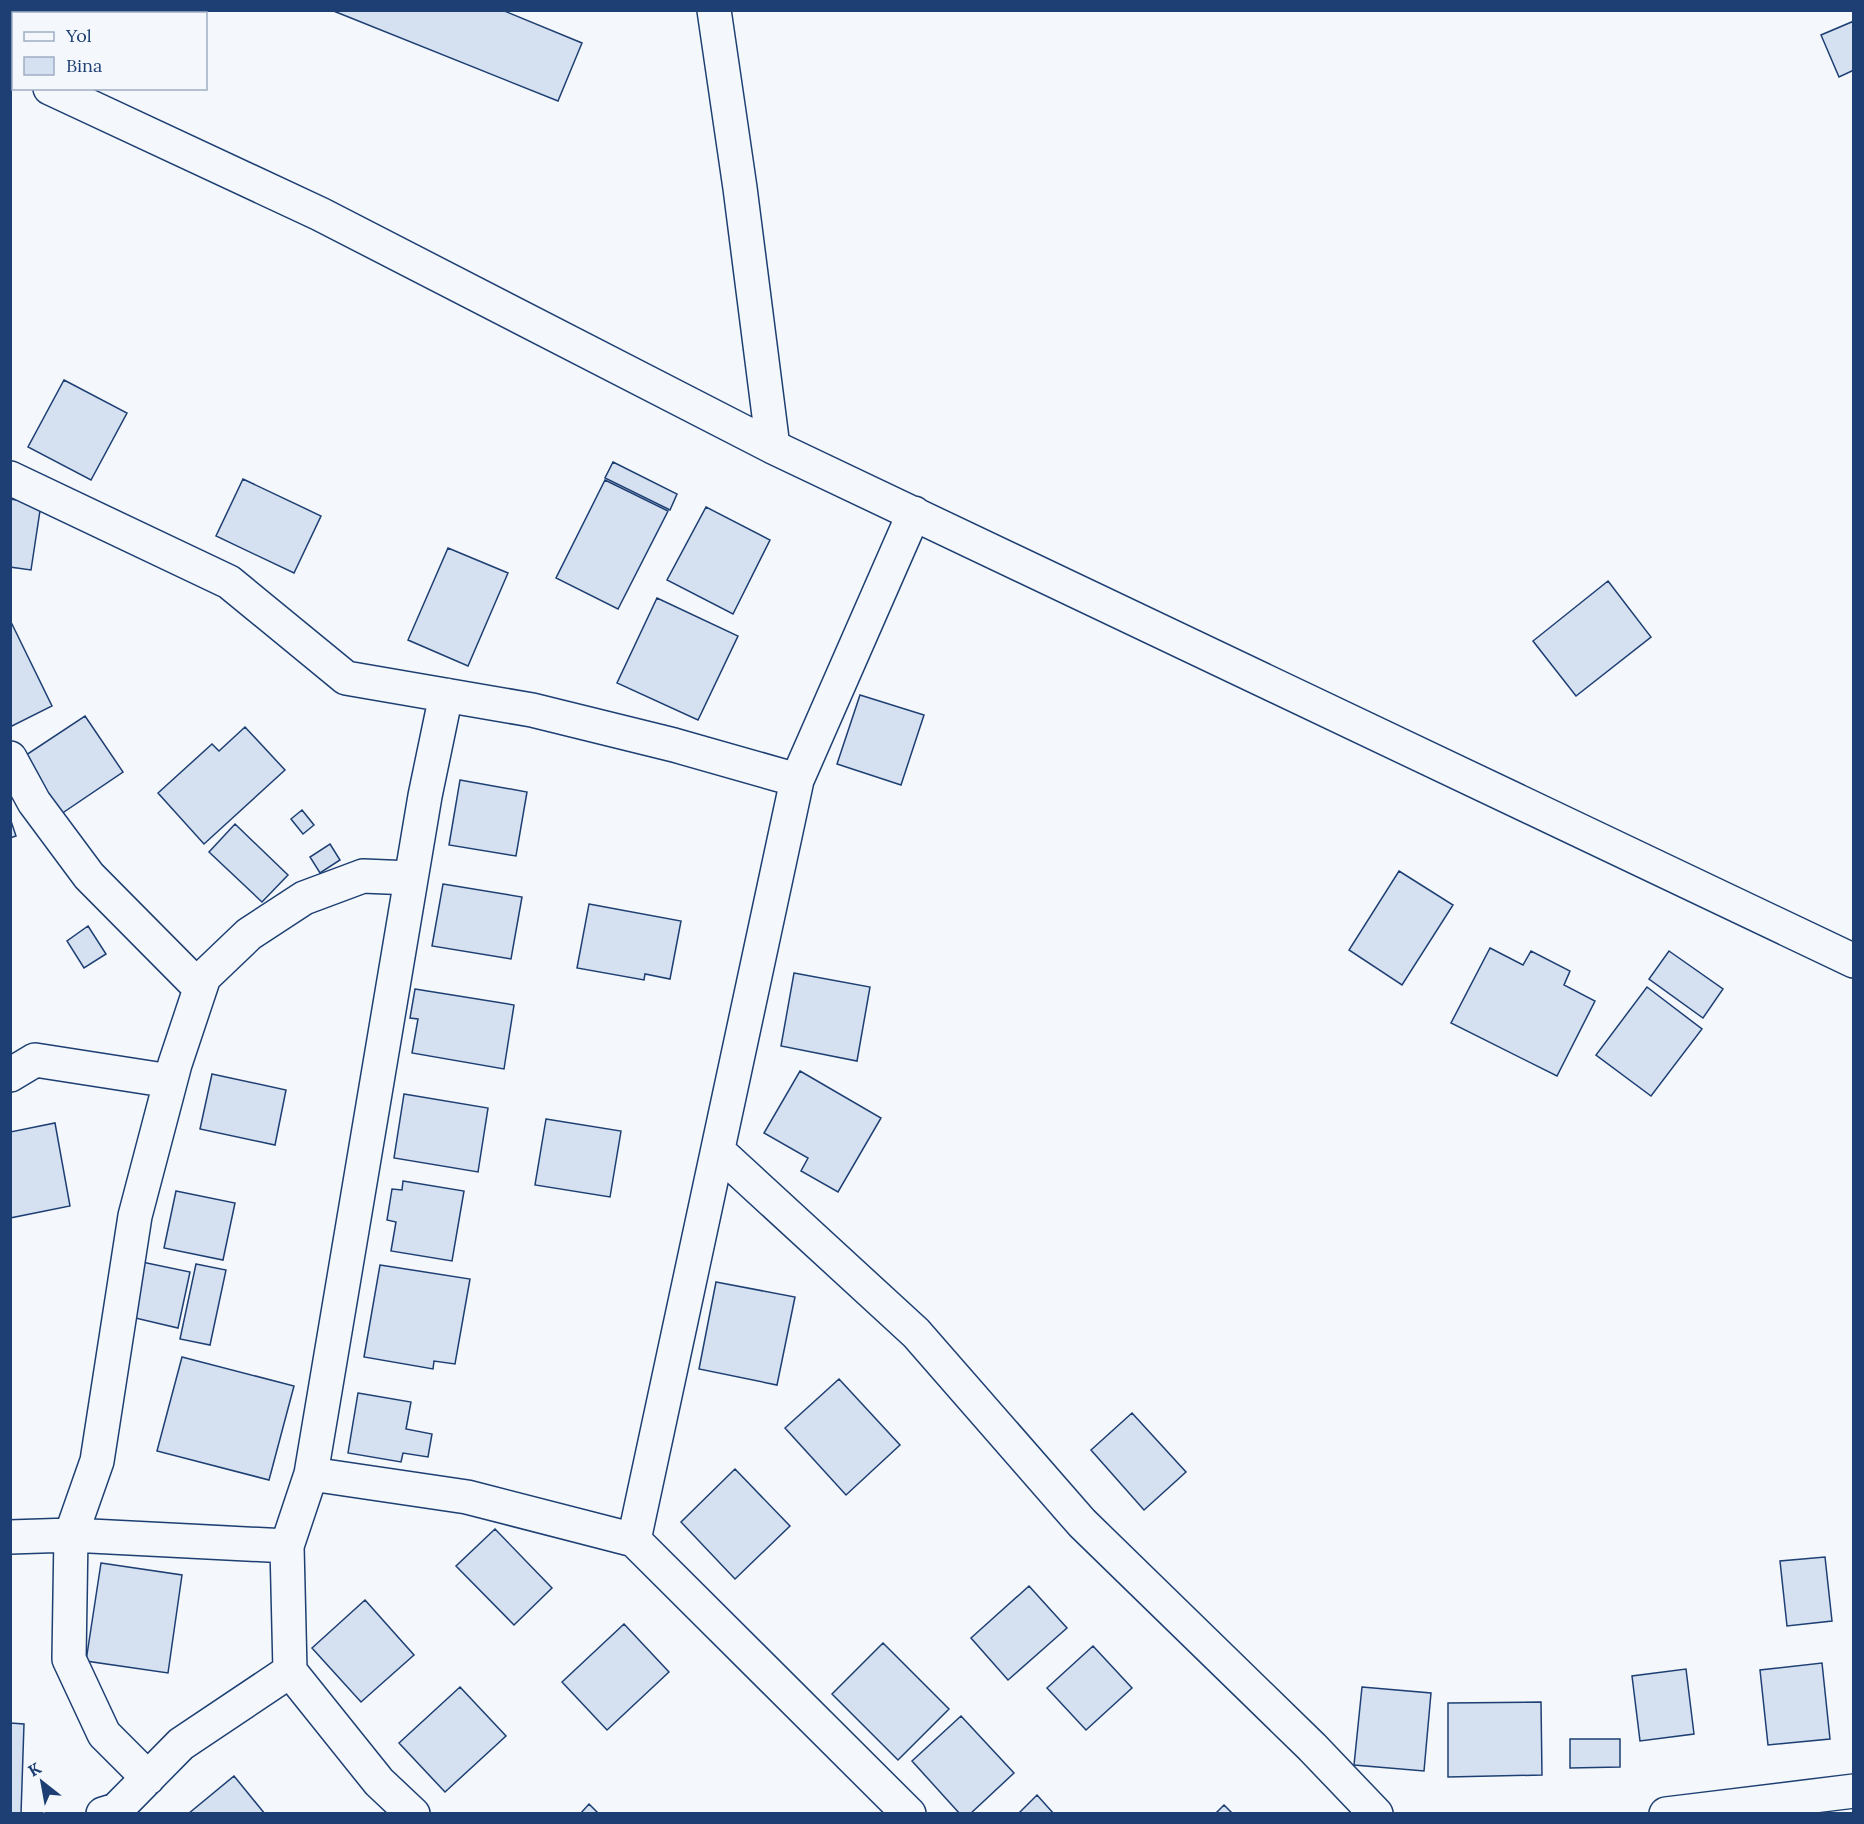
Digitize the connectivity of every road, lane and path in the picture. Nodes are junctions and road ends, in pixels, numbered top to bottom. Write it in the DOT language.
graph roads {
  1 [pos="714,10"];
  2 [pos="54,90"];
  3 [pos="773,447"];
  4 [pos="10,478"];
  5 [pos="914,513"];
  6 [pos="446,695"];
  7 [pos="10,758"];
  8 [pos="797,780"];
  9 [pos="411,878"];
  10 [pos="1854,961"];
  11 [pos="200,988"];
  12 [pos="10,1074"];
  13 [pos="170,1081"];
  14 [pos="718,1151"];
  15 [pos="311,1474"];
  16 [pos="71,1535"];
  17 [pos="10,1537"];
  18 [pos="634,1540"];
  19 [pos="287,1546"];
  20 [pos="290,1671"];
  21 [pos="148,1778"];
  22 [pos="1854,1791"];
  23 [pos="113,1812"];
  24 [pos="413,1814"];
  25 [pos="909,1814"];
  26 [pos="1376,1814"];
  27 [pos="1666,1814"];
  1 -- 3 [label="street"];
  2 -- 3 [label="street"];
  3 -- 5 [label="street"];
  4 -- 6 [label="street"];
  5 -- 8 [label="street"];
  5 -- 10 [label="street"];
  6 -- 8 [label="street"];
  6 -- 9 [label="street"];
  7 -- 11 [label="street"];
  8 -- 14 [label="street"];
  9 -- 11 [label="street"];
  9 -- 15 [label="street"];
  11 -- 13 [label="street"];
  12 -- 13 [label="street"];
  13 -- 16 [label="street"];
  14 -- 18 [label="street"];
  14 -- 26 [label="street"];
  15 -- 18 [label="street"];
  15 -- 19 [label="street"];
  16 -- 17 [label="street"];
  16 -- 19 [label="street"];
  16 -- 21 [label="street"];
  18 -- 25 [label="street"];
  19 -- 20 [label="street"];
  20 -- 21 [label="street"];
  20 -- 24 [label="street"];
  21 -- 23 [label="street"];
  22 -- 27 [label="street"];
}
